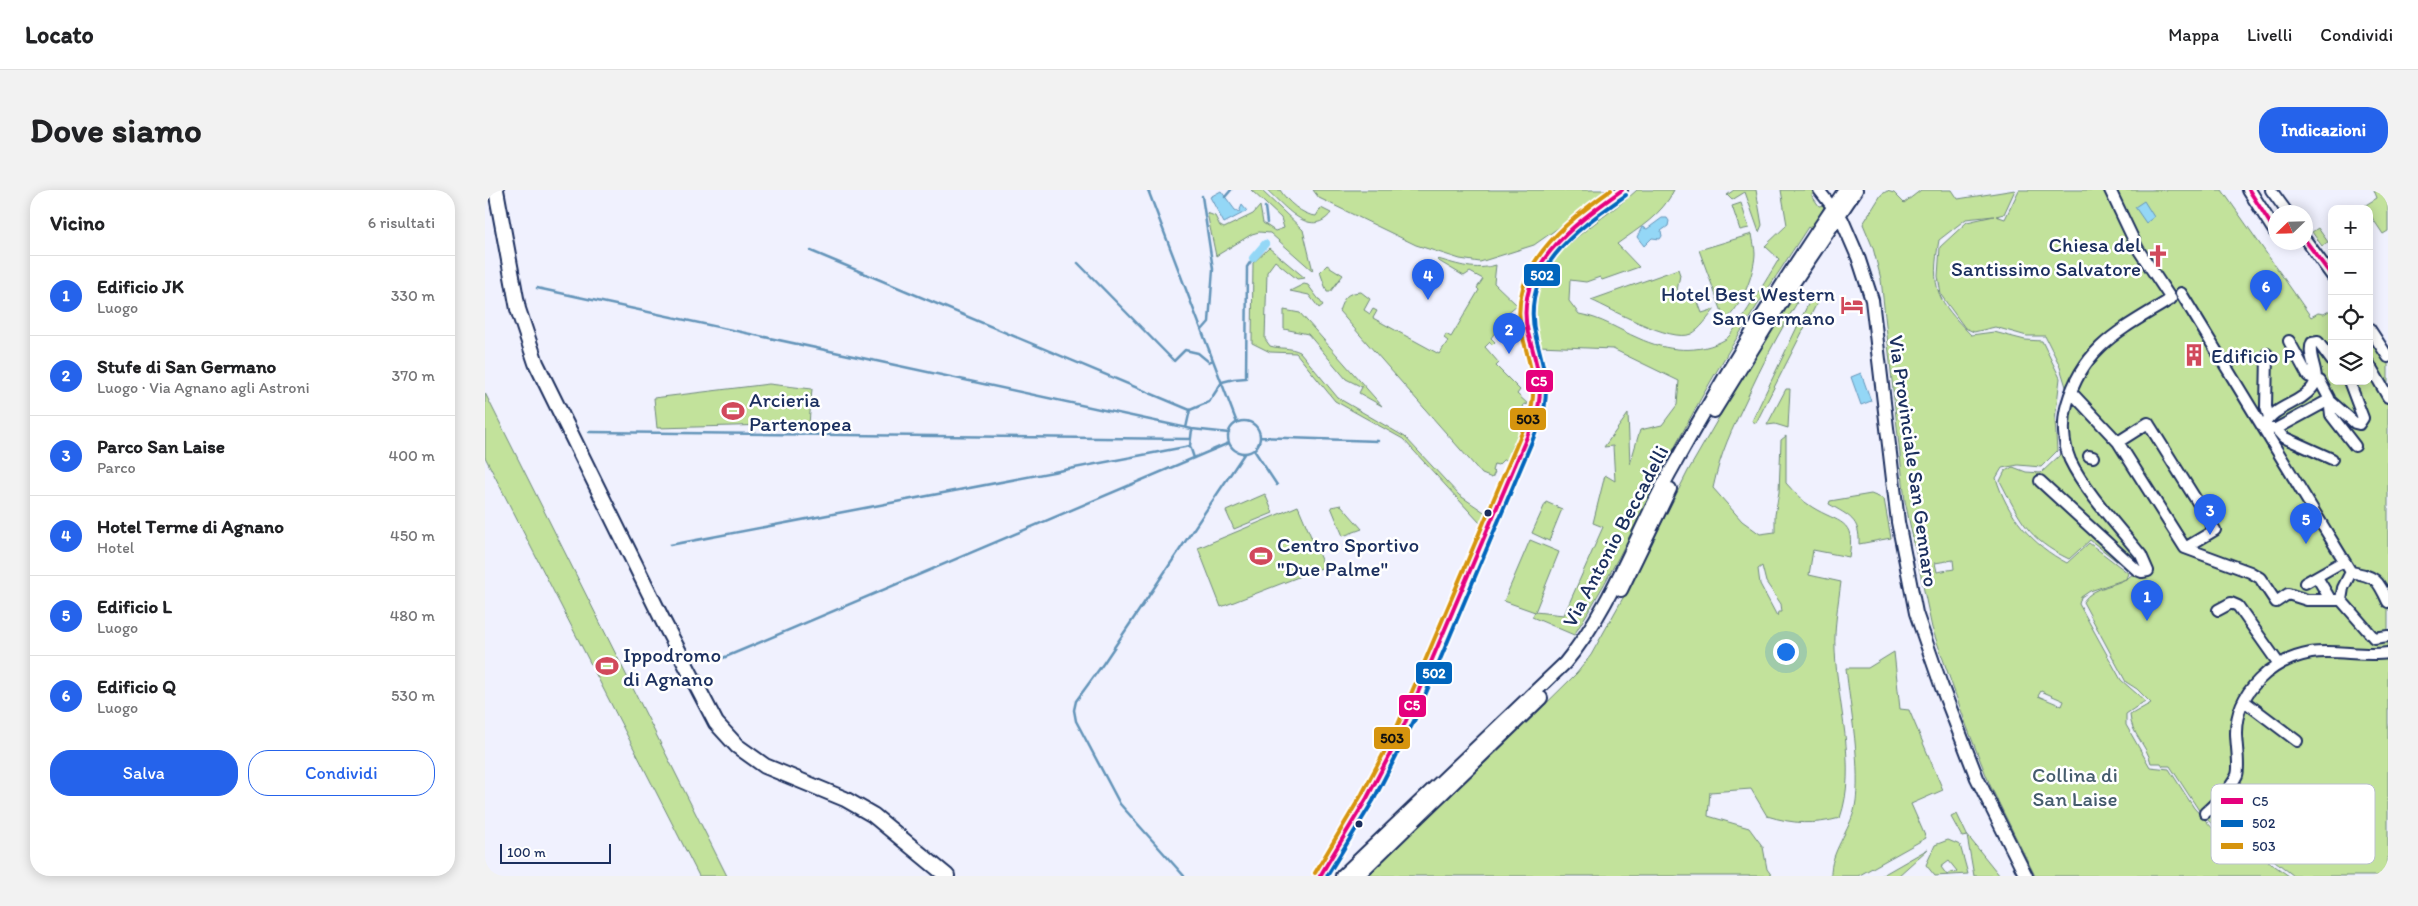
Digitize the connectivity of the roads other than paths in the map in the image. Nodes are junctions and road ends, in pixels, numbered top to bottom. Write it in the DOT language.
graph roads {
  1 [pos="497,190"];
  2 [pos="1622,190"];
  3 [pos="1819,190"];
  4 [pos="1845,190"];
  5 [pos="1856,190"];
  6 [pos="2110,190"];
  7 [pos="2249,190"];
  8 [pos="2271,190"];
  9 [pos="2282,205"];
  10 [pos="1836,212"];
  11 [pos="2268,220"];
  12 [pos="2313,250"];
  13 [pos="2328,271"];
  14 [pos="1796,272"];
  15 [pos="2181,293"];
  16 [pos="2373,334"];
  17 [pos="2289,341"];
  18 [pos="2267,354"];
  19 [pos="2328,356"];
  20 [pos="2388,357"];
  21 [pos="2373,371"];
  22 [pos="2315,380"];
  23 [pos="2351,385"];
  24 [pos="2071,392"];
  25 [pos="2388,397"];
  26 [pos="2330,401"];
  27 [pos="2269,417"];
  28 [pos="2263,427"];
  29 [pos="2276,429"];
  30 [pos="2115,439"];
  31 [pos="2355,446"];
  32 [pos="2332,459"];
  33 [pos="2041,481"];
  34 [pos="2185,548"];
  35 [pos="2344,560"];
  36 [pos="2351,572"];
  37 [pos="2317,577"];
  38 [pos="2305,583"];
  39 [pos="2330,599"];
  40 [pos="2341,600"];
  41 [pos="2388,602"];
  42 [pos="2218,610"];
  43 [pos="2388,636"];
  44 [pos="2388,654"];
  45 [pos="2279,664"];
  46 [pos="2244,701"];
  47 [pos="2297,741"];
  48 [pos="2231,784"];
  49 [pos="2211,807"];
  50 [pos="2205,813"];
  51 [pos="947,876"];
  52 [pos="1320,876"];
  53 [pos="1342,876"];
  54 [pos="1357,876"];
  55 [pos="2026,876"];
  1 -- 51 [label="highway"];
  2 -- 52 [label="street"];
  3 -- 10 [label="street, Via Provinciale San Gennaro"];
  4 -- 10 [label="main road, Via Antonio Beccadelli"];
  5 -- 10 [label="main road, Via Antonio Beccadelli"];
  6 -- 24 [label="street"];
  7 -- 11 [label="main road"];
  8 -- 9 [label="street"];
  10 -- 14 [label="main road, Via Antonio Beccadelli"];
  10 -- 55 [label="main road, Via Provinciale San Gennaro"];
  12 -- 13 [label="street"];
  14 -- 53 [label="main road, Via Antonio Beccadelli"];
  14 -- 54 [label="main road, Via Antonio Beccadelli"];
  15 -- 28 [label="street"];
  16 -- 20 [label="street"];
  17 -- 22 [label="street"];
  18 -- 27 [label="street"];
  19 -- 22 [label="street"];
  21 -- 25 [label="street"];
  22 -- 26 [label="street"];
  22 -- 27 [label="street"];
  23 -- 26 [label="street"];
  24 -- 30 [label="street"];
  24 -- 33 [label="street"];
  26 -- 29 [label="street"];
  26 -- 31 [label="street"];
  27 -- 28 [label="street"];
  28 -- 29 [label="street"];
  28 -- 35 [label="street"];
  29 -- 32 [label="street"];
  30 -- 34 [label="street"];
  30 -- 34 [label="street"];
  34 -- 39 [label="street"];
  35 -- 36 [label="street"];
  35 -- 37 [label="street"];
  36 -- 40 [label="street"];
  36 -- 41 [label="street"];
  37 -- 38 [label="street"];
  37 -- 39 [label="street"];
  39 -- 40 [label="street"];
  40 -- 43 [label="street"];
  42 -- 45 [label="street"];
  44 -- 45 [label="street"];
  45 -- 46 [label="street"];
  46 -- 47 [label="street"];
  46 -- 48 [label="street"];
  49 -- 50 [label="street"];
}
